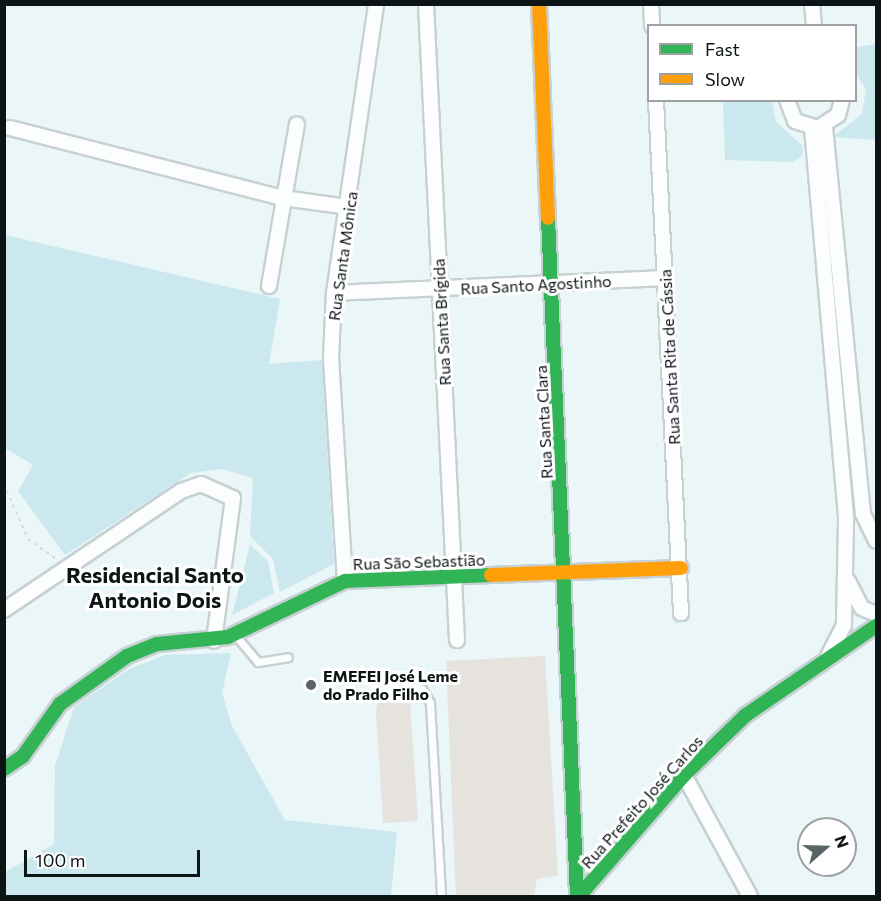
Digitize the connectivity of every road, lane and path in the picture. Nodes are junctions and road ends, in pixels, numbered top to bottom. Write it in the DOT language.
graph roads {
  1 [pos="376,4"];
  2 [pos="426,4"];
  3 [pos="539,4"];
  4 [pos="651,4"];
  5 [pos="812,4"];
  6 [pos="652,24"];
  7 [pos="814,24"];
  8 [pos="656,102"];
  9 [pos="788,102"];
  10 [pos="841,102"];
  11 [pos="297,124"];
  12 [pos="10,128"];
  13 [pos="818,128"];
  14 [pos="284,198"];
  15 [pos="349,207"];
  16 [pos="665,278"];
  17 [pos="553,284"];
  18 [pos="270,286"];
  19 [pos="441,289"];
  20 [pos="334,293"];
  21 [pos="4,484"];
  22 [pos="876,541"];
  23 [pos="75,563"];
  24 [pos="681,568"];
  25 [pos="845,570"];
  26 [pos="568,572"];
  27 [pos="455,577"];
  28 [pos="345,581"];
  29 [pos="4,610"];
  30 [pos="681,613"];
  31 [pos="876,614"];
  32 [pos="876,626"];
  33 [pos="235,634"];
  34 [pos="457,640"];
  35 [pos="214,641"];
  36 [pos="828,656"];
  37 [pos="288,657"];
  38 [pos="380,691"];
  39 [pos="4,769"];
  40 [pos="684,775"];
  41 [pos="577,838"];
  42 [pos="605,867"];
  43 [pos="441,897"];
  44 [pos="578,897"];
  45 [pos="750,897"];
  1 -- 15 [label="street, Rua Santa Mônica"];
  2 -- 19 [label="street, Rua Santa Brígida"];
  3 -- 17 [label="street, Rua Santa Clara"];
  4 -- 6 [label="street"];
  5 -- 7 [label="street"];
  8 -- 16 [label="street, Rua Santa Rita de Cássia"];
  9 -- 13 [label="street"];
  10 -- 13 [label="street"];
  11 -- 14 [label="street"];
  12 -- 14 [label="street"];
  13 -- 22 [label="street"];
  13 -- 25 [label="street"];
  14 -- 15 [label="street"];
  14 -- 18 [label="street"];
  15 -- 20 [label="street, Rua Santa Mônica"];
  16 -- 17 [label="street, Rua Santo Agostinho"];
  16 -- 24 [label="street, Rua Santa Rita de Cássia"];
  17 -- 19 [label="street, Rua Santo Agostinho"];
  17 -- 26 [label="street, Rua Santa Clara"];
  19 -- 20 [label="street, Rua Santo Agostinho"];
  19 -- 27 [label="street, Rua Santa Brígida"];
  20 -- 28 [label="street, Rua Santa Mônica"];
  21 -- 23 [label="path"];
  23 -- 29 [label="street"];
  23 -- 35 [label="street"];
  24 -- 26 [label="street, Rua São Sebastião"];
  24 -- 30 [label="street, Rua Santa Rita de Cássia"];
  25 -- 31 [label="street"];
  25 -- 36 [label="street"];
  26 -- 27 [label="street, Rua São Sebastião"];
  26 -- 41 [label="street, Rua Santa Clara"];
  27 -- 28 [label="street, Rua São Sebastião"];
  27 -- 34 [label="street, Rua Santa Brígida"];
  28 -- 33 [label="street, Rua São Sebastião"];
  32 -- 36 [label="street, Rua Prefeito José Carlos"];
  33 -- 35 [label="street, Rua São Sebastião"];
  33 -- 37 [label="lane"];
  35 -- 39 [label="street, Rua São Sebastião"];
  36 -- 40 [label="street, Rua Prefeito José Carlos"];
  38 -- 43 [label="lane"];
  40 -- 42 [label="street, Rua Prefeito José Carlos"];
  40 -- 45 [label="street"];
  41 -- 42 [label="street"];
  41 -- 44 [label="street, Rua Santa Clara"];
  42 -- 44 [label="street, Rua Prefeito José Carlos"];
}
